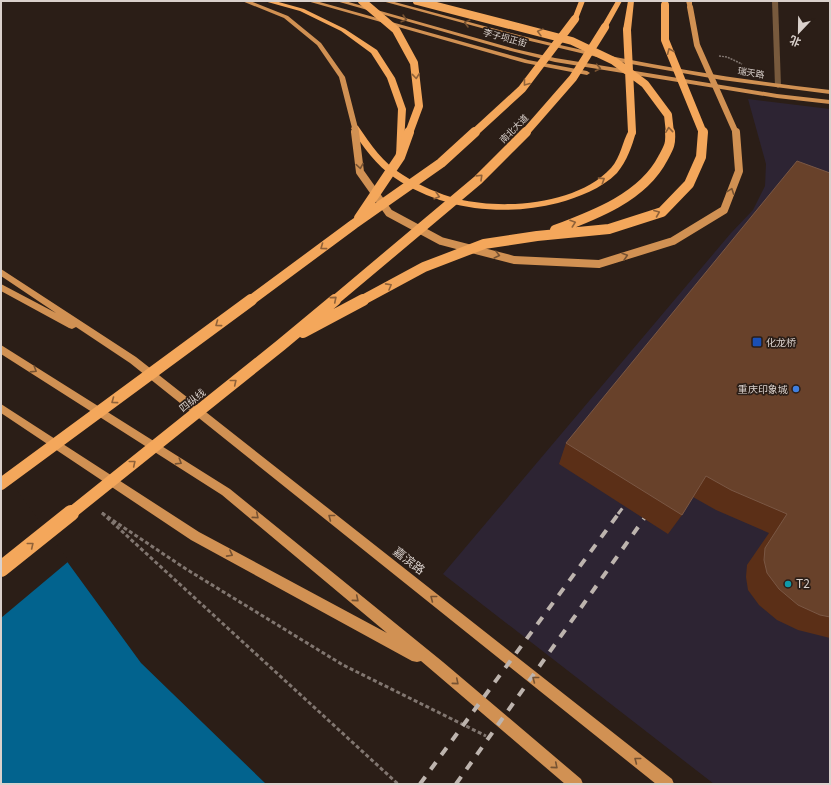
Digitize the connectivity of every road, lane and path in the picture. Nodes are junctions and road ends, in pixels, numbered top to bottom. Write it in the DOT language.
graph roads {
  1 [pos="245,1"];
  2 [pos="266,1"];
  3 [pos="310,1"];
  4 [pos="339,1"];
  5 [pos="362,1"];
  6 [pos="385,1"];
  7 [pos="417,1"];
  8 [pos="582,1"];
  9 [pos="619,1"];
  10 [pos="632,1"];
  11 [pos="775,1"];
  12 [pos="666,3"];
  13 [pos="689,4"];
  14 [pos="669,68"];
  15 [pos="669,80"];
  16 [pos="778,86"];
  17 [pos="830,92"];
  18 [pos="830,102"];
  19 [pos="355,128"];
  20 [pos="400,157"];
  21 [pos="354,224"];
  22 [pos="537,236"];
  23 [pos="396,247"];
  24 [pos="1,272"];
  25 [pos="1,287"];
  26 [pos="281,344"];
  27 [pos="1,349"];
  28 [pos="133,360"];
  29 [pos="1,408"];
  30 [pos="1,484"];
  31 [pos="1,569"];
  32 [pos="438,667"];
  33 [pos="494,740"];
  34 [pos="398,784"];
  35 [pos="576,784"];
  36 [pos="667,784"];
  1 -- 19 [label="main road"];
  2 -- 20 [label="highway, bridge"];
  3 -- 15 [label="main road, bridge"];
  4 -- 15 [label="main road, 李子坝正街, one-way"];
  5 -- 20 [label="highway, one-way, bridge"];
  14 -- 6 [label="main road, 李子坝正街, one-way"];
  22 -- 7 [label="highway, one-way, bridge"];
  8 -- 21 [label="highway, one-way, bridge"];
  23 -- 9 [label="highway, 南北大道, one-way, bridge"];
  19 -- 10 [label="highway, one-way, bridge"];
  11 -- 16 [label="street"];
  22 -- 12 [label="highway, one-way, bridge"];
  19 -- 13 [label="main road, one-way, bridge"];
  14 -- 16 [label="main road, 瑞天路"];
  15 -- 18 [label="main road, 瑞天路"];
  16 -- 17 [label="main road, 瑞天路"];
  20 -- 21 [label="highway, bridge"];
  21 -- 30 [label="highway, one-way, bridge"];
  26 -- 22 [label="highway, one-way, bridge"];
  26 -- 23 [label="highway, 四纵线, one-way, bridge"];
  24 -- 28 [label="main road"];
  25 -- 28 [label="main road"];
  31 -- 26 [label="highway, 四纵线, one-way, bridge"];
  27 -- 32 [label="main road, one-way, bridge"];
  36 -- 28 [label="main road, 嘉滨路, one-way"];
  29 -- 32 [label="main road, one-way, bridge"];
  32 -- 35 [label="main road, one-way"];
  33 -- 34 [label="path"];
}
